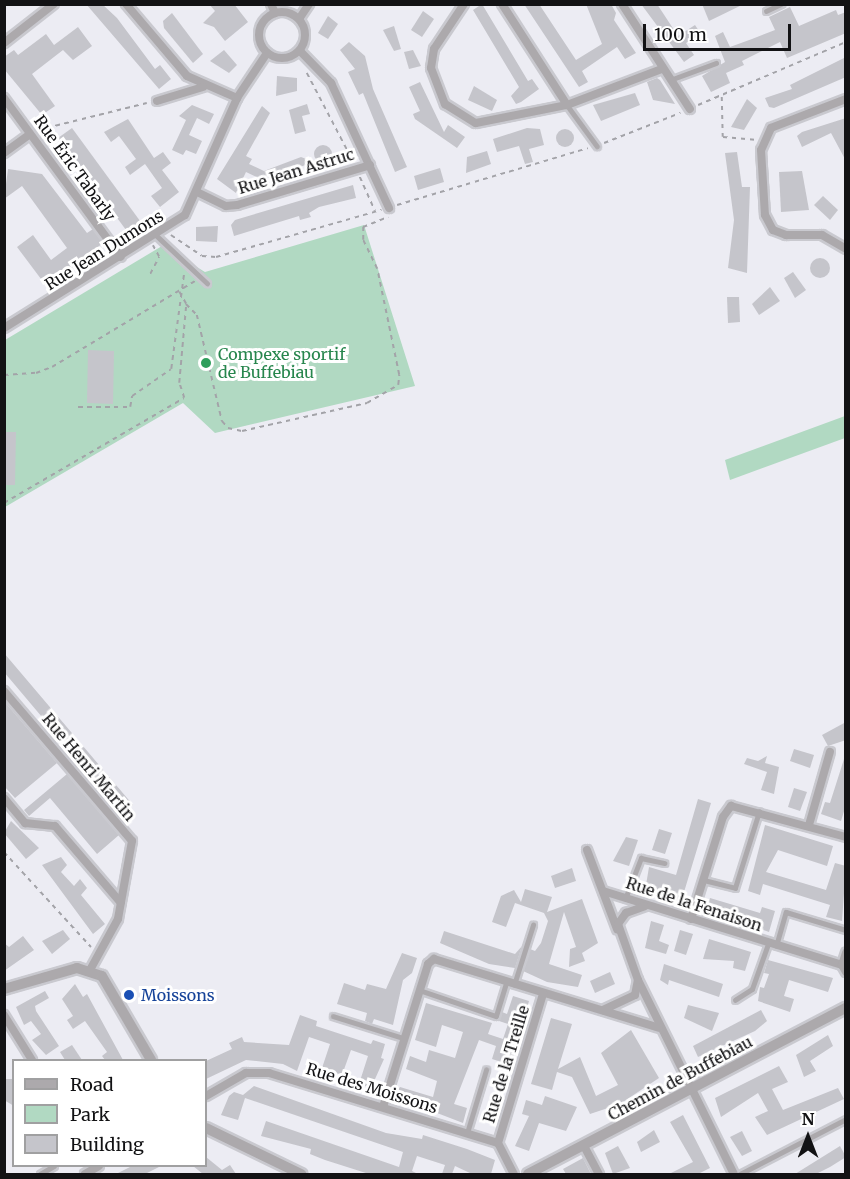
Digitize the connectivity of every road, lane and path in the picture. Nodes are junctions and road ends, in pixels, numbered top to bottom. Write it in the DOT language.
graph roads {
  1 [pos="54,4"];
  2 [pos="126,4"];
  3 [pos="309,4"];
  4 [pos="464,4"];
  5 [pos="502,4"];
  6 [pos="622,4"];
  7 [pos="781,4"];
  8 [pos="273,9"];
  9 [pos="766,11"];
  10 [pos="299,19"];
  11 [pos="846,42"];
  12 [pos="4,43"];
  13 [pos="300,51"];
  14 [pos="267,53"];
  15 [pos="716,63"];
  16 [pos="662,69"];
  17 [pos="670,80"];
  18 [pos="203,87"];
  19 [pos="722,96"];
  20 [pos="4,98"];
  21 [pos="237,98"];
  22 [pos="846,99"];
  23 [pos="157,101"];
  24 [pos="567,105"];
  25 [pos="690,109"];
  26 [pos="29,133"];
  27 [pos="764,140"];
  28 [pos="597,146"];
  29 [pos="4,153"];
  30 [pos="370,165"];
  31 [pos="356,169"];
  32 [pos="197,192"];
  33 [pos="389,208"];
  34 [pos="375,212"];
  35 [pos="165,231"];
  36 [pos="153,238"];
  37 [pos="846,249"];
  38 [pos="121,257"];
  39 [pos="182,267"];
  40 [pos="150,274"];
  41 [pos="201,278"];
  42 [pos="207,283"];
  43 [pos="179,292"];
  44 [pos="186,304"];
  45 [pos="4,328"];
  46 [pos="4,375"];
  47 [pos="78,407"];
  48 [pos="4,503"];
  49 [pos="4,691"];
  50 [pos="830,752"];
  51 [pos="4,798"];
  52 [pos="759,811"];
  53 [pos="809,825"];
  54 [pos="846,837"];
  55 [pos="587,850"];
  56 [pos="4,852"];
  57 [pos="664,863"];
  58 [pos="704,880"];
  59 [pos="603,891"];
  60 [pos="625,899"];
  61 [pos="121,903"];
  62 [pos="649,906"];
  63 [pos="691,919"];
  64 [pos="533,925"];
  65 [pos="846,930"];
  66 [pos="619,936"];
  67 [pos="772,945"];
  68 [pos="99,953"];
  69 [pos="846,953"];
  70 [pos="844,969"];
  71 [pos="90,970"];
  72 [pos="638,980"];
  73 [pos="510,984"];
  74 [pos="4,989"];
  75 [pos="419,990"];
  76 [pos="543,994"];
  77 [pos="735,1000"];
  78 [pos="846,1008"];
  79 [pos="599,1011"];
  80 [pos="4,1015"];
  81 [pos="333,1016"];
  82 [pos="659,1029"];
  83 [pos="403,1038"];
  84 [pos="31,1059"];
  85 [pos="150,1059"];
  86 [pos="486,1070"];
  87 [pos="688,1090"];
  88 [pos="207,1095"];
  89 [pos="382,1107"];
  90 [pos="846,1119"];
  91 [pos="207,1128"];
  92 [pos="467,1133"];
  93 [pos="498,1143"];
  94 [pos="584,1146"];
  95 [pos="301,1174"];
  96 [pos="514,1174"];
  97 [pos="528,1174"];
  98 [pos="599,1174"];
  99 [pos="734,1174"];
  100 [pos="740,1174"];
  1 -- 12 [label="street"];
  2 -- 18 [label="street"];
  3 -- 10 [label="street"];
  4 -- 24 [label="street"];
  5 -- 24 [label="street"];
  6 -- 16 [label="street"];
  7 -- 9 [label="lane"];
  8 -- 10 [label="street"];
  8 -- 14 [label="street"];
  10 -- 13 [label="street"];
  11 -- 19 [label="path"];
  13 -- 14 [label="street"];
  13 -- 30 [label="street"];
  13 -- 31 [label="path"];
  14 -- 21 [label="street, Rue Jean Dumons"];
  15 -- 17 [label="lane"];
  16 -- 17 [label="street"];
  16 -- 24 [label="street"];
  17 -- 25 [label="street"];
  18 -- 21 [label="street"];
  18 -- 23 [label="street"];
  19 -- 25 [label="path"];
  19 -- 27 [label="path"];
  20 -- 26 [label="street, Rue Éric Tabarly"];
  21 -- 32 [label="street, Rue Jean Dumons"];
  22 -- 27 [label="street"];
  23 -- 26 [label="path"];
  24 -- 28 [label="lane"];
  25 -- 28 [label="path"];
  26 -- 29 [label="street"];
  26 -- 38 [label="street, Rue Éric Tabarly"];
  27 -- 37 [label="street"];
  28 -- 33 [label="path"];
  30 -- 31 [label="street, Rue Jean Astruc"];
  30 -- 33 [label="street"];
  31 -- 32 [label="street, Rue Jean Astruc"];
  31 -- 34 [label="path"];
  32 -- 35 [label="street, Rue Jean Dumons"];
  33 -- 34 [label="path"];
  33 -- 44 [label="path"];
  34 -- 35 [label="path"];
  35 -- 36 [label="street, Rue Jean Dumons"];
  36 -- 38 [label="street, Rue Jean Dumons"];
  36 -- 40 [label="path"];
  36 -- 41 [label="lane"];
  38 -- 45 [label="street, Rue Jean Dumons"];
  39 -- 43 [label="path"];
  41 -- 42 [label="lane"];
  41 -- 43 [label="path"];
  43 -- 44 [label="path"];
  43 -- 46 [label="path"];
  43 -- 47 [label="path"];
  44 -- 48 [label="path"];
  49 -- 61 [label="street, Rue Henri Martin"];
  50 -- 53 [label="street"];
  51 -- 61 [label="street"];
  52 -- 53 [label="street"];
  52 -- 58 [label="street"];
  52 -- 58 [label="lane"];
  53 -- 54 [label="street"];
  55 -- 59 [label="street"];
  56 -- 68 [label="path"];
  57 -- 60 [label="lane"];
  58 -- 63 [label="street"];
  59 -- 60 [label="street, Rue de la Fenaison"];
  59 -- 66 [label="street"];
  60 -- 62 [label="street, Rue de la Fenaison"];
  61 -- 68 [label="street, Rue Henri Martin"];
  62 -- 63 [label="street, Rue de la Fenaison"];
  62 -- 66 [label="street"];
  63 -- 67 [label="street, Rue de la Fenaison"];
  64 -- 73 [label="lane"];
  65 -- 67 [label="lane, Rue de la Fenaison"];
  66 -- 72 [label="street"];
  67 -- 70 [label="street, Rue de la Fenaison"];
  67 -- 77 [label="lane"];
  68 -- 71 [label="street, Rue Henri Martin"];
  69 -- 70 [label="street"];
  71 -- 74 [label="street"];
  71 -- 85 [label="street"];
  72 -- 79 [label="street"];
  72 -- 82 [label="street"];
  73 -- 75 [label="street"];
  73 -- 75 [label="lane"];
  73 -- 76 [label="street"];
  75 -- 83 [label="street"];
  76 -- 79 [label="street"];
  76 -- 93 [label="street, Rue de la Treille"];
  78 -- 87 [label="street, Chemin de Buffebiau"];
  79 -- 82 [label="street"];
  80 -- 84 [label="street"];
  81 -- 83 [label="lane"];
  82 -- 87 [label="street"];
  83 -- 89 [label="street"];
  86 -- 92 [label="lane"];
  87 -- 94 [label="street, Chemin de Buffebiau"];
  87 -- 99 [label="street"];
  88 -- 89 [label="street, Rue des Moissons"];
  89 -- 92 [label="street, Rue des Moissons"];
  90 -- 100 [label="lane"];
  91 -- 95 [label="street"];
  92 -- 93 [label="street, Rue des Moissons"];
  93 -- 96 [label="street"];
  94 -- 97 [label="street, Chemin de Buffebiau"];
  94 -- 98 [label="street"];
}
